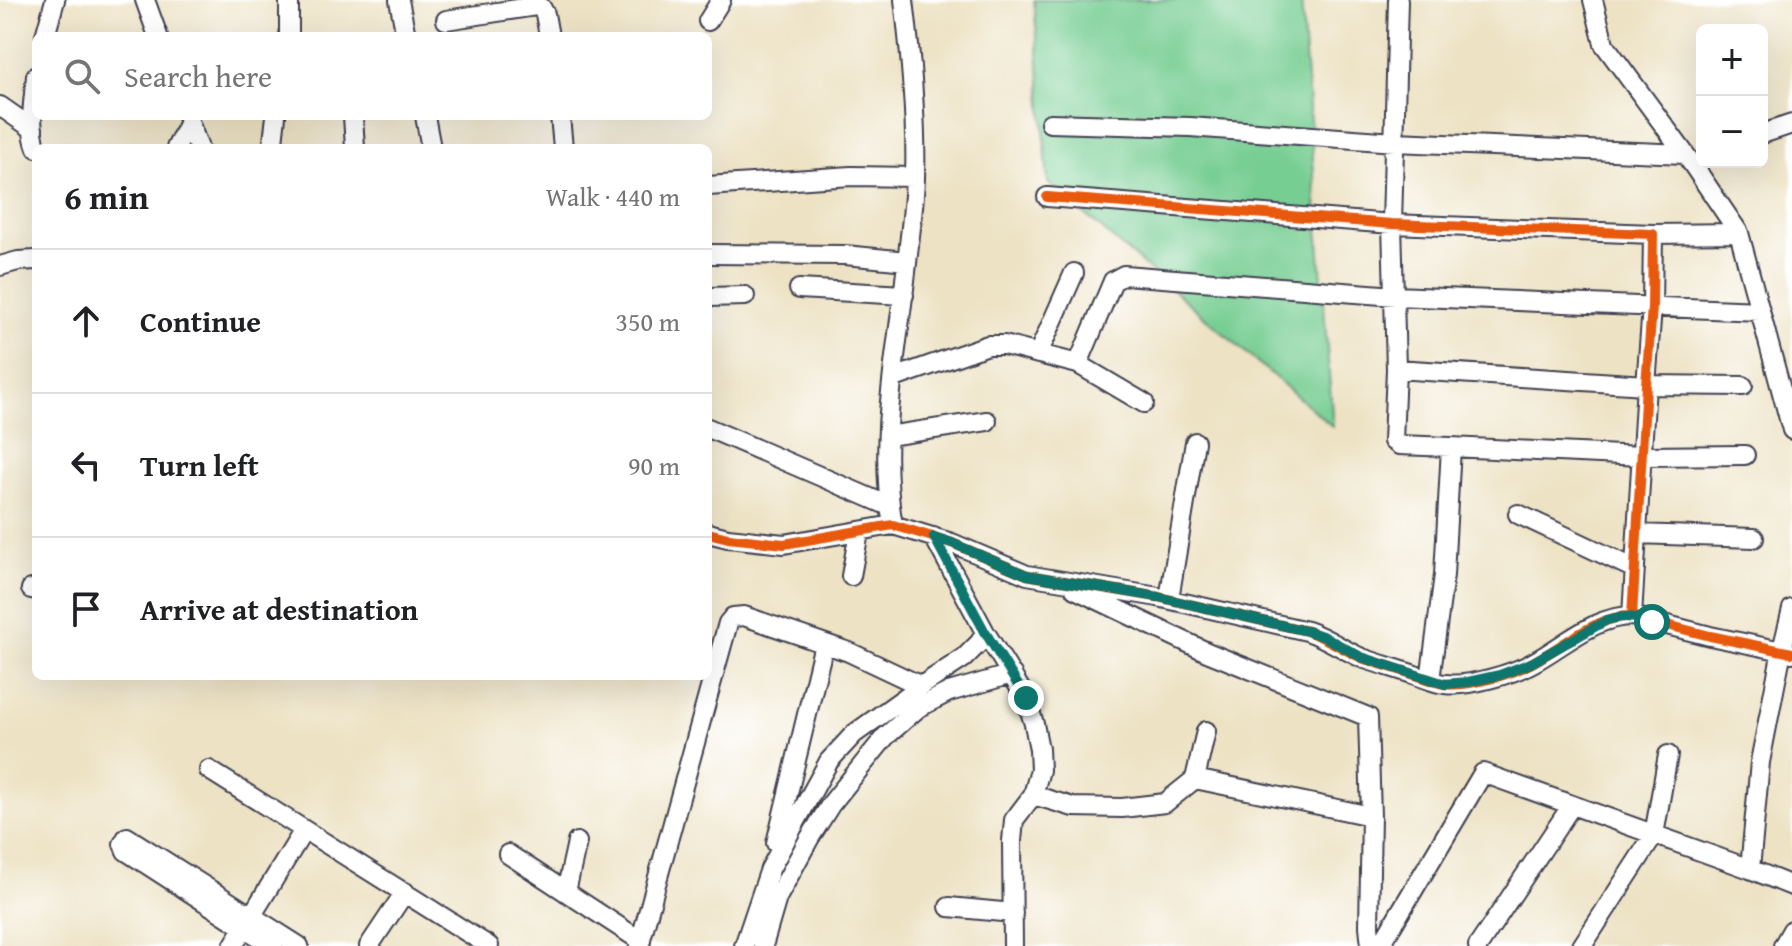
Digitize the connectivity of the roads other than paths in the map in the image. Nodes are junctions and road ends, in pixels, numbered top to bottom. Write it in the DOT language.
graph roads {
  1 [pos="55,0"];
  2 [pos="145,0"];
  3 [pos="289,0"];
  4 [pos="399,0"];
  5 [pos="721,0"];
  6 [pos="904,0"];
  7 [pos="1398,0"];
  8 [pos="1593,0"];
  9 [pos="446,20"];
  10 [pos="708,21"];
  11 [pos="46,32"];
  12 [pos="157,32"];
  13 [pos="289,32"];
  14 [pos="405,32"];
  15 [pos="548,32"];
  16 [pos="0,106"];
  17 [pos="188,120"];
  18 [pos="188,120"];
  19 [pos="276,120"];
  20 [pos="353,120"];
  21 [pos="426,120"];
  22 [pos="560,120"];
  23 [pos="1050,123"];
  24 [pos="1792,124"];
  25 [pos="1768,132"];
  26 [pos="35,139"];
  27 [pos="1395,142"];
  28 [pos="178,144"];
  29 [pos="197,144"];
  30 [pos="273,144"];
  31 [pos="355,144"];
  32 [pos="430,144"];
  33 [pos="563,144"];
  34 [pos="1693,160"];
  35 [pos="915,177"];
  36 [pos="712,186"];
  37 [pos="1047,197"];
  38 [pos="1392,224"];
  39 [pos="1739,233"];
  40 [pos="1653,234"];
  41 [pos="712,254"];
  42 [pos="32,260"];
  43 [pos="907,261"];
  44 [pos="0,266"];
  45 [pos="1074,273"];
  46 [pos="799,289"];
  47 [pos="904,295"];
  48 [pos="745,296"];
  49 [pos="1395,296"];
  50 [pos="712,297"];
  51 [pos="1652,307"];
  52 [pos="1760,311"];
  53 [pos="1038,354"];
  54 [pos="1078,364"];
  55 [pos="1396,369"];
  56 [pos="894,378"];
  57 [pos="1646,385"];
  58 [pos="1743,386"];
  59 [pos="1144,403"];
  60 [pos="987,421"];
  61 [pos="712,430"];
  62 [pos="1792,430"];
  63 [pos="888,436"];
  64 [pos="1195,442"];
  65 [pos="1451,447"];
  66 [pos="1745,455"];
  67 [pos="1642,456"];
  68 [pos="889,506"];
  69 [pos="1518,514"];
  70 [pos="893,525"];
  71 [pos="859,532"];
  72 [pos="712,534"];
  73 [pos="1637,534"];
  74 [pos="934,537"];
  75 [pos="1754,538"];
  76 [pos="1635,569"];
  77 [pos="851,576"];
  78 [pos="1057,580"];
  79 [pos="1169,599"];
  80 [pos="1792,609"];
  81 [pos="1632,616"];
  82 [pos="985,632"];
  83 [pos="824,644"];
  84 [pos="1787,652"];
  85 [pos="1012,674"];
  86 [pos="1430,680"];
  87 [pos="921,686"];
  88 [pos="1206,731"];
  89 [pos="1668,755"];
  90 [pos="209,770"];
  91 [pos="1195,779"];
  92 [pos="1033,795"];
  93 [pos="1572,805"];
  94 [pos="1371,816"];
  95 [pos="304,830"];
  96 [pos="1654,835"];
  97 [pos="577,842"];
  98 [pos="508,854"];
  99 [pos="770,869"];
  100 [pos="1750,869"];
  101 [pos="1792,886"];
  102 [pos="405,892"];
  103 [pos="566,892"];
  104 [pos="949,907"];
  105 [pos="1013,913"];
  106 [pos="249,922"];
  107 [pos="1792,930"];
  108 [pos="640,944"];
  109 [pos="233,946"];
  110 [pos="273,946"];
  111 [pos="299,946"];
  112 [pos="369,946"];
  113 [pos="489,946"];
  114 [pos="744,946"];
  115 [pos="763,946"];
  116 [pos="1013,946"];
  117 [pos="1371,946"];
  118 [pos="1380,946"];
  119 [pos="1478,946"];
  120 [pos="1582,946"];
  121 [pos="1783,946"];
  1 -- 11 [label="street"];
  2 -- 12 [label="street"];
  3 -- 13 [label="street"];
  4 -- 14 [label="street"];
  5 -- 10 [label="street"];
  6 -- 35 [label="street"];
  7 -- 27 [label="street"];
  8 -- 34 [label="street"];
  9 -- 15 [label="street"];
  16 -- 26 [label="street"];
  17 -- 28 [label="street"];
  18 -- 29 [label="street"];
  19 -- 30 [label="street"];
  20 -- 31 [label="street"];
  21 -- 32 [label="street"];
  22 -- 33 [label="street"];
  23 -- 27 [label="street"];
  24 -- 25 [label="street"];
  27 -- 34 [label="street"];
  27 -- 38 [label="street"];
  34 -- 39 [label="street"];
  35 -- 36 [label="street"];
  35 -- 43 [label="street"];
  37 -- 38 [label="street"];
  38 -- 40 [label="street"];
  38 -- 49 [label="street"];
  39 -- 40 [label="street"];
  39 -- 52 [label="street"];
  40 -- 51 [label="street"];
  41 -- 43 [label="street"];
  42 -- 44 [label="street"];
  43 -- 47 [label="street"];
  45 -- 53 [label="street"];
  46 -- 47 [label="street"];
  47 -- 56 [label="street"];
  48 -- 50 [label="street"];
  49 -- 51 [label="street"];
  49 -- 54 [label="street"];
  49 -- 55 [label="street"];
  51 -- 52 [label="street"];
  51 -- 57 [label="street"];
  52 -- 62 [label="street"];
  53 -- 54 [label="street"];
  53 -- 56 [label="street"];
  54 -- 59 [label="street"];
  55 -- 57 [label="street"];
  55 -- 65 [label="street"];
  56 -- 63 [label="street"];
  57 -- 58 [label="street"];
  57 -- 67 [label="street"];
  60 -- 63 [label="street"];
  61 -- 68 [label="street"];
  63 -- 68 [label="street"];
  64 -- 79 [label="street"];
  65 -- 67 [label="street"];
  65 -- 86 [label="street"];
  66 -- 67 [label="street"];
  67 -- 73 [label="street"];
  68 -- 70 [label="street"];
  69 -- 76 [label="street"];
  70 -- 71 [label="street"];
  70 -- 74 [label="street"];
  71 -- 72 [label="street"];
  71 -- 77 [label="street"];
  73 -- 75 [label="street"];
  73 -- 76 [label="street"];
  74 -- 78 [label="street"];
  74 -- 82 [label="street"];
  76 -- 81 [label="street"];
  78 -- 79 [label="street"];
  78 -- 94 [label="street"];
  79 -- 86 [label="street"];
  80 -- 84 [label="street"];
  81 -- 84 [label="street"];
  81 -- 86 [label="street"];
  82 -- 85 [label="street"];
  82 -- 87 [label="street"];
  83 -- 87 [label="street"];
  83 -- 99 [label="street"];
  83 -- 108 [label="street"];
  84 -- 100 [label="street"];
  85 -- 92 [label="street"];
  85 -- 115 [label="street"];
  87 -- 99 [label="street"];
  88 -- 91 [label="street"];
  89 -- 96 [label="street"];
  90 -- 95 [label="street"];
  91 -- 92 [label="street"];
  91 -- 94 [label="street"];
  92 -- 105 [label="street"];
  93 -- 96 [label="street"];
  93 -- 118 [label="street"];
  93 -- 119 [label="street"];
  94 -- 117 [label="street"];
  95 -- 102 [label="street"];
  95 -- 106 [label="street"];
  96 -- 100 [label="street"];
  96 -- 120 [label="street"];
  97 -- 103 [label="street"];
  98 -- 103 [label="street"];
  99 -- 114 [label="street"];
  100 -- 101 [label="street"];
  102 -- 112 [label="street"];
  102 -- 113 [label="street"];
  103 -- 108 [label="street"];
  104 -- 105 [label="street"];
  105 -- 116 [label="street"];
  106 -- 106 [label="street"];
  106 -- 109 [label="street"];
  106 -- 110 [label="street"];
  106 -- 111 [label="street"];
  107 -- 121 [label="street"];
}
